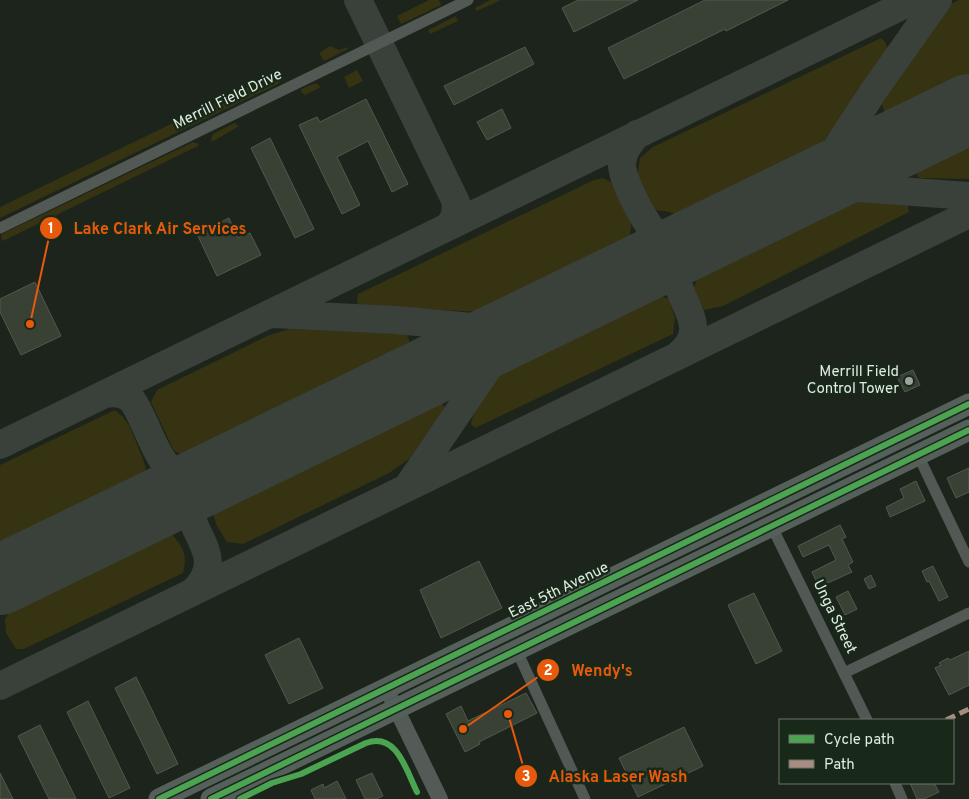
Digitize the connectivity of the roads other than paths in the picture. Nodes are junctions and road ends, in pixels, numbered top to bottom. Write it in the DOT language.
graph roads {
  1 [pos="468,0"];
  2 [pos="0,228"];
  3 [pos="969,404"];
  4 [pos="969,430"];
  5 [pos="918,455"];
  6 [pos="772,526"];
  7 [pos="969,562"];
  8 [pos="969,613"];
  9 [pos="517,651"];
  10 [pos="844,673"];
  11 [pos="386,689"];
  12 [pos="396,709"];
  13 [pos="867,719"];
  14 [pos="895,784"];
  15 [pos="160,799"];
  16 [pos="211,799"];
  17 [pos="440,799"];
  18 [pos="585,799"];
  19 [pos="902,799"];
  1 -- 2 [label="street, Merrill Field Drive"];
  3 -- 11 [label="highway, East 5th Avenue"];
  4 -- 5 [label="highway"];
  5 -- 6 [label="highway"];
  5 -- 7 [label="street"];
  6 -- 9 [label="highway"];
  6 -- 10 [label="street, Unga Street"];
  8 -- 10 [label="street"];
  9 -- 12 [label="highway"];
  9 -- 18 [label="street"];
  10 -- 13 [label="street, Unga Street"];
  11 -- 12 [label="street"];
  11 -- 15 [label="highway, East 5th Avenue"];
  12 -- 16 [label="highway"];
  12 -- 17 [label="street"];
  14 -- 19 [label="street"];
}
